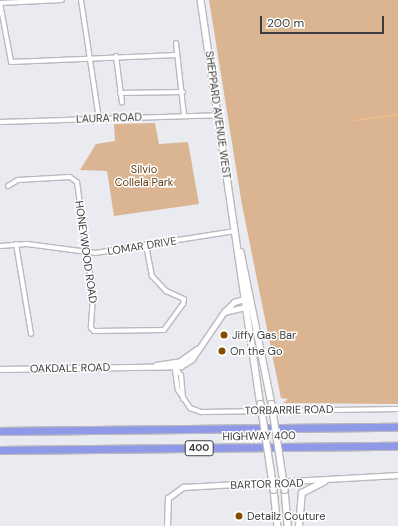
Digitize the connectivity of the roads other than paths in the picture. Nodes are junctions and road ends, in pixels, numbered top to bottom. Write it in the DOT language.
graph roads {
  1 [pos="62,0"];
  2 [pos="81,0"];
  3 [pos="201,0"];
  4 [pos="0,3"];
  5 [pos="176,43"];
  6 [pos="177,55"];
  7 [pos="116,56"];
  8 [pos="92,57"];
  9 [pos="183,92"];
  10 [pos="120,93"];
  11 [pos="122,103"];
  12 [pos="218,115"];
  13 [pos="184,116"];
  14 [pos="99,119"];
  15 [pos="0,122"];
  16 [pos="8,186"];
  17 [pos="236,231"];
  18 [pos="16,244"];
  19 [pos="146,245"];
  20 [pos="0,246"];
  21 [pos="85,251"];
  22 [pos="251,297"];
  23 [pos="244,298"];
  24 [pos="252,304"];
  25 [pos="245,308"];
  26 [pos="224,312"];
  27 [pos="31,334"];
  28 [pos="174,365"];
  29 [pos="0,369"];
  30 [pos="398,409"];
  31 [pos="398,427"];
  32 [pos="0,431"];
  33 [pos="398,446"];
  34 [pos="0,450"];
  35 [pos="398,475"];
  36 [pos="324,482"];
  37 [pos="167,526"];
  38 [pos="278,526"];
  39 [pos="288,526"];
  40 [pos="299,526"];
  1 -- 4 [label="street"];
  2 -- 8 [label="street"];
  3 -- 12 [label="main road, SHEPPARD AVENUE WEST"];
  4 -- 8 [label="street"];
  5 -- 6 [label="street"];
  6 -- 7 [label="street"];
  6 -- 9 [label="street"];
  7 -- 8 [label="street"];
  7 -- 10 [label="street"];
  8 -- 14 [label="street"];
  9 -- 10 [label="street"];
  9 -- 13 [label="street"];
  10 -- 11 [label="street"];
  12 -- 13 [label="street, LAURA ROAD"];
  12 -- 17 [label="main road, SHEPPARD AVENUE WEST"];
  13 -- 14 [label="street, LAURA ROAD"];
  14 -- 15 [label="street, LAURA ROAD"];
  16 -- 21 [label="street, HONEYWOOD ROAD"];
  17 -- 19 [label="street, LOMAR DRIVE"];
  17 -- 22 [label="main road, SHEPPARD AVENUE WEST"];
  17 -- 23 [label="main road, SHEPPARD AVENUE WEST"];
  18 -- 20 [label="street, LOMAR DRIVE"];
  18 -- 21 [label="street, LOMAR DRIVE"];
  18 -- 27 [label="street"];
  19 -- 21 [label="street, LOMAR DRIVE"];
  19 -- 21 [label="street, HONEYWOOD ROAD"];
  22 -- 23 [label="street"];
  22 -- 24 [label="main road, SHEPPARD AVENUE WEST"];
  23 -- 25 [label="main road, SHEPPARD AVENUE WEST"];
  23 -- 26 [label="street"];
  24 -- 25 [label="street"];
  24 -- 39 [label="main road, SHEPPARD AVENUE WEST, bridge"];
  25 -- 26 [label="street"];
  25 -- 38 [label="main road, SHEPPARD AVENUE WEST, bridge"];
  26 -- 28 [label="street"];
  28 -- 29 [label="street, OAKDALE ROAD"];
  28 -- 30 [label="street, TORBARRIE ROAD"];
  31 -- 32 [label="highway, HIGHWAY 400 / 400"];
  33 -- 34 [label="highway, HIGHWAY 400 / 400"];
  35 -- 36 [label="street, BARTOR ROAD"];
  36 -- 37 [label="street, BARTOR ROAD"];
  36 -- 40 [label="main road"];
}
